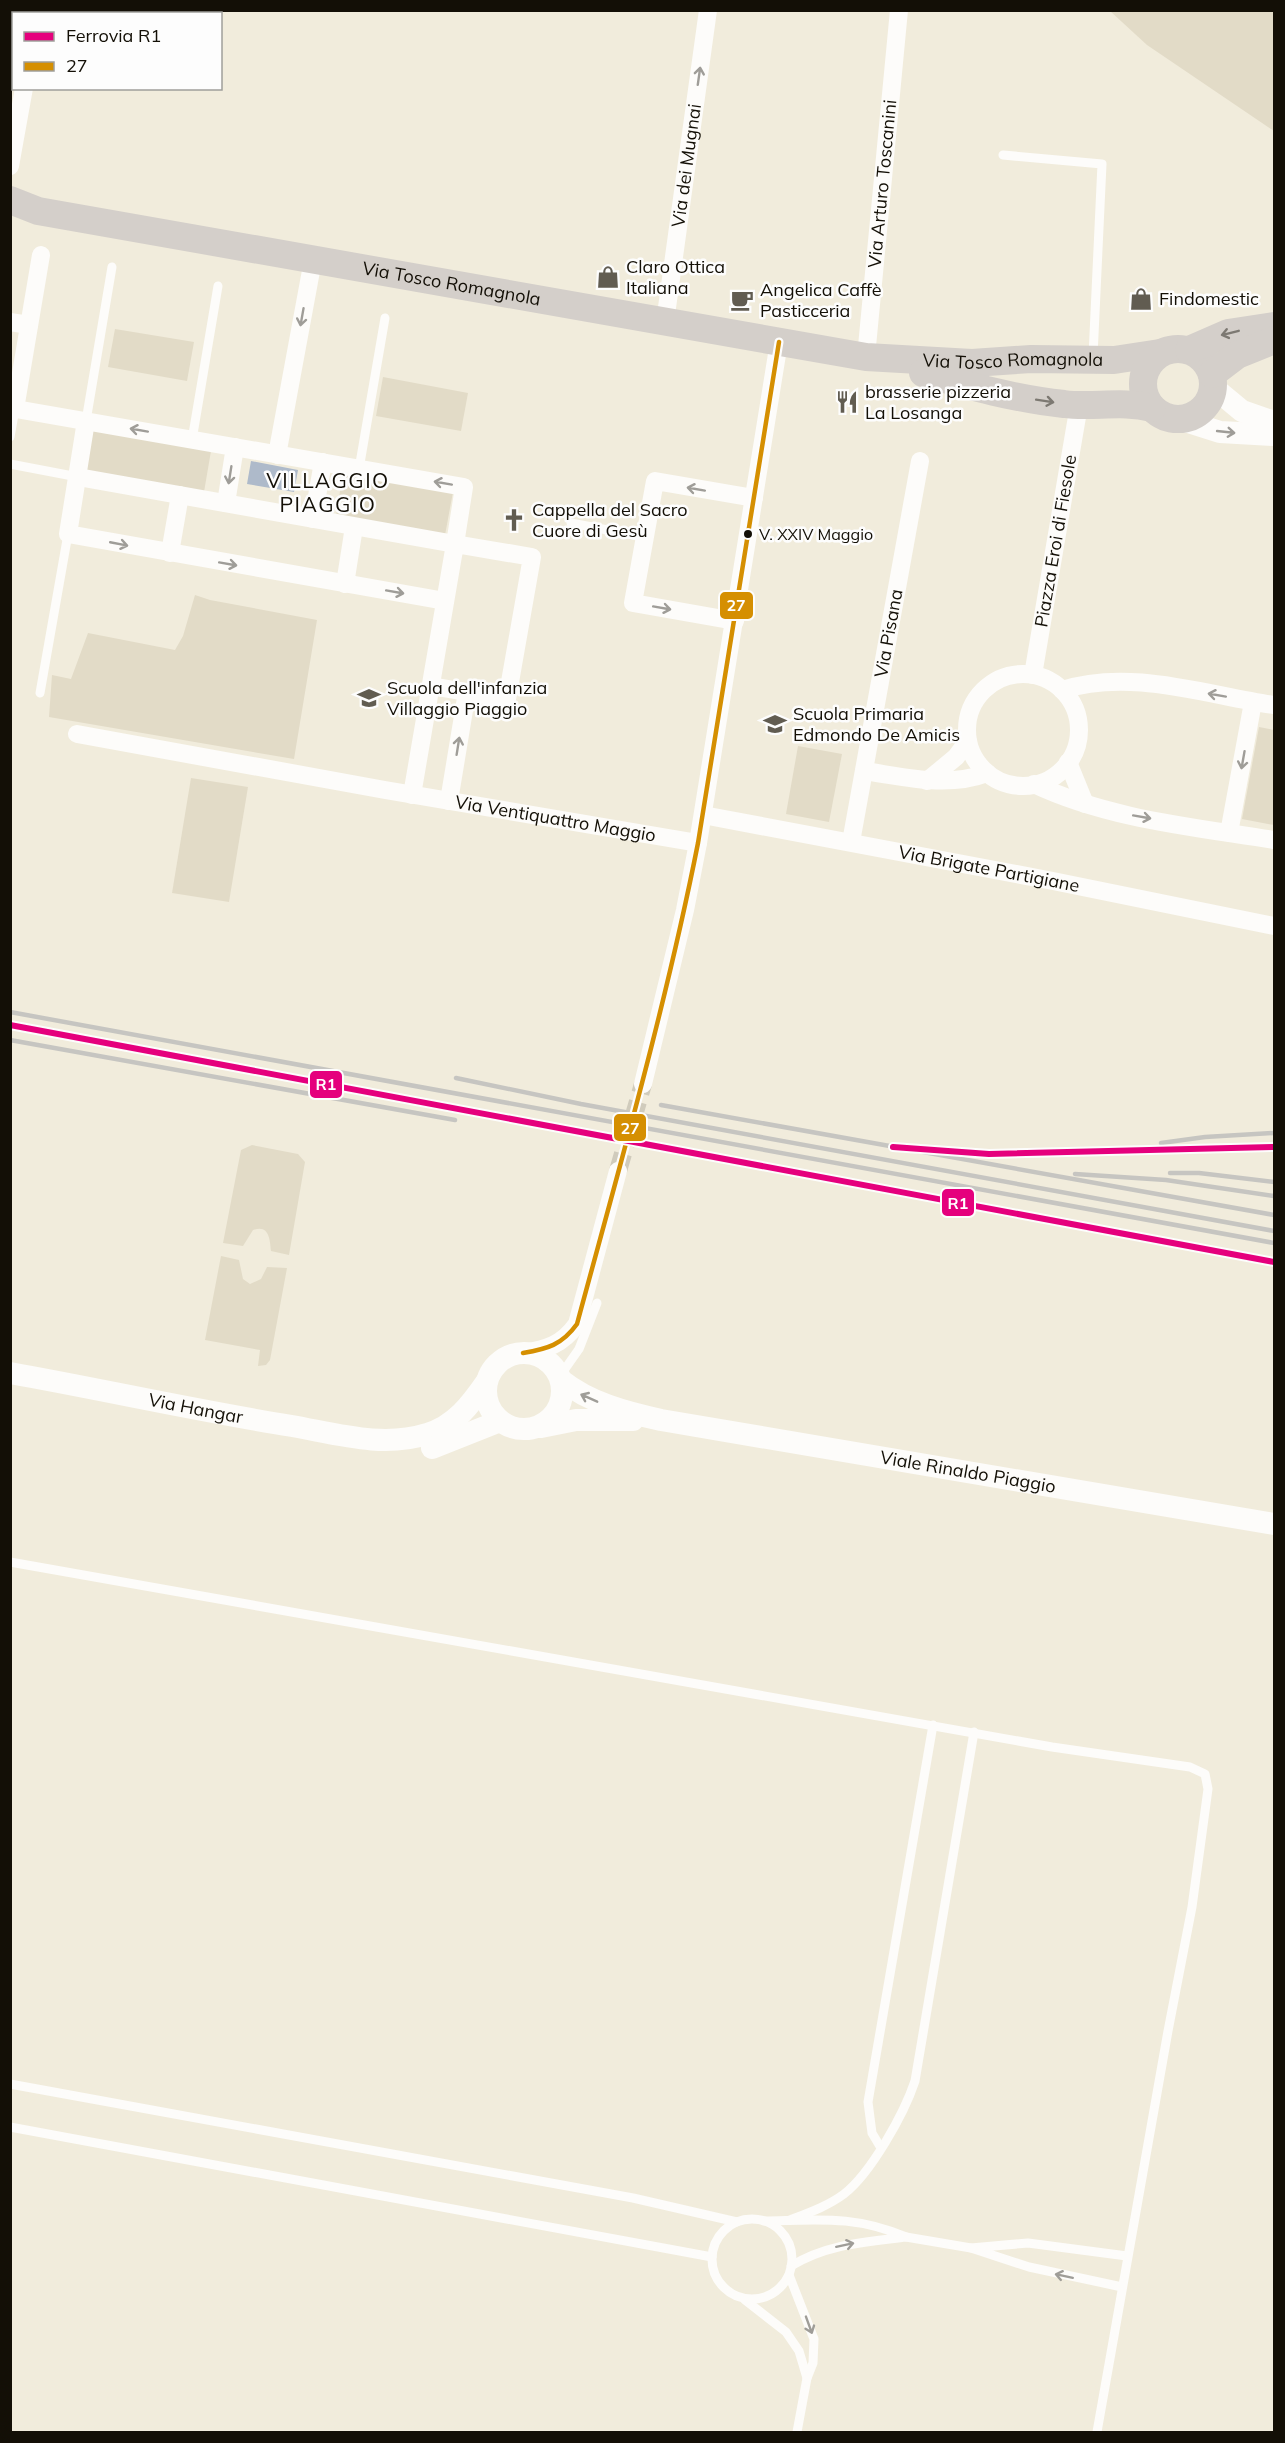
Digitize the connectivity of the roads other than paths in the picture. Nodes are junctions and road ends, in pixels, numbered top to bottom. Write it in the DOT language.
graph roads {
  1 [pos="708,10"];
  2 [pos="899,10"];
  3 [pos="24,90"];
  4 [pos="1003,155"];
  5 [pos="10,166"];
  6 [pos="10,200"];
  7 [pos="24,212"];
  8 [pos="41,255"];
  9 [pos="313,260"];
  10 [pos="112,267"];
  11 [pos="218,286"];
  12 [pos="385,318"];
  13 [pos="665,321"];
  14 [pos="10,322"];
  15 [pos="29,325"];
  16 [pos="1275,326"];
  17 [pos="1275,340"];
  18 [pos="779,342"];
  19 [pos="1189,350"];
  20 [pos="1160,353"];
  21 [pos="866,357"];
  22 [pos="1092,361"];
  23 [pos="1212,381"];
  24 [pos="1079,405"];
  25 [pos="1152,408"];
  26 [pos="13,409"];
  27 [pos="1179,419"];
  28 [pos="86,421"];
  29 [pos="1275,422"];
  30 [pos="1275,435"];
  31 [pos="10,437"];
  32 [pos="192,440"];
  33 [pos="235,447"];
  34 [pos="277,454"];
  35 [pos="920,461"];
  36 [pos="323,462"];
  37 [pos="10,464"];
  38 [pos="359,469"];
  39 [pos="78,477"];
  40 [pos="180,495"];
  41 [pos="754,498"];
  42 [pos="226,503"];
  43 [pos="313,519"];
  44 [pos="571,523"];
  45 [pos="354,526"];
  46 [pos="68,534"];
  47 [pos="644,537"];
  48 [pos="455,544"];
  49 [pos="170,553"];
  50 [pos="345,584"];
  51 [pos="445,601"];
  52 [pos="735,621"];
  53 [pos="1033,675"];
  54 [pos="431,686"];
  55 [pos="1062,690"];
  56 [pos="466,692"];
  57 [pos="40,693"];
  58 [pos="1253,702"];
  59 [pos="1275,705"];
  60 [pos="77,734"];
  61 [pos="968,741"];
  62 [pos="1068,762"];
  63 [pos="864,771"];
  64 [pos="987,773"];
  65 [pos="927,781"];
  66 [pos="1034,784"];
  67 [pos="412,795"];
  68 [pos="449,801"];
  69 [pos="1085,804"];
  70 [pos="703,815"];
  71 [pos="1229,833"];
  72 [pos="1275,840"];
  73 [pos="851,842"];
  74 [pos="698,843"];
  75 [pos="1275,926"];
  76 [pos="643,1084"];
  77 [pos="618,1171"];
  78 [pos="597,1303"];
  79 [pos="523,1353"];
  80 [pos="10,1373"];
  81 [pos="561,1378"];
  82 [pos="487,1381"];
  83 [pos="661,1420"];
  84 [pos="500,1421"];
  85 [pos="539,1427"];
  86 [pos="381,1442"];
  87 [pos="1275,1524"];
  88 [pos="10,1562"];
  89 [pos="933,1725"];
  90 [pos="974,1732"];
  91 [pos="10,2084"];
  92 [pos="10,2127"];
  93 [pos="881,2148"];
  94 [pos="790,2220"];
  95 [pos="764,2221"];
  96 [pos="737,2222"];
  97 [pos="906,2237"];
  98 [pos="971,2248"];
  99 [pos="1127,2256"];
  100 [pos="712,2257"];
  101 [pos="790,2271"];
  102 [pos="1122,2287"];
  103 [pos="743,2298"];
  104 [pos="807,2378"];
  105 [pos="797,2433"];
  106 [pos="1097,2433"];
  13 -- 1 [label="street, Via dei Mugnai, one-way"];
  2 -- 21 [label="street, Via Arturo Toscanini"];
  3 -- 5 [label="street"];
  4 -- 22 [label="lane"];
  6 -- 7 [label="main road, Via Tosco Romagnola"];
  7 -- 9 [label="main road, Via Tosco Romagnola"];
  8 -- 15 [label="street"];
  9 -- 13 [label="main road, Via Tosco Romagnola"];
  9 -- 34 [label="street, one-way"];
  10 -- 28 [label="lane"];
  11 -- 32 [label="lane"];
  12 -- 38 [label="lane"];
  13 -- 18 [label="main road, Via Tosco Romagnola"];
  14 -- 15 [label="street"];
  15 -- 26 [label="street"];
  16 -- 19 [label="main road, one-way"];
  17 -- 23 [label="main road"];
  18 -- 21 [label="main road, Via Tosco Romagnola"];
  18 -- 41 [label="street"];
  19 -- 20 [label="main road"];
  19 -- 23 [label="main road"];
  20 -- 22 [label="main road, Via Tosco Romagnola"];
  20 -- 25 [label="main road"];
  21 -- 22 [label="main road, Via Tosco Romagnola"];
  21 -- 24 [label="main road, Via Tosco Romagnola, one-way"];
  23 -- 27 [label="main road"];
  23 -- 29 [label="street"];
  24 -- 25 [label="main road, Via Tosco Romagnola"];
  24 -- 53 [label="street, Piazza Eroi di Fiesole"];
  25 -- 27 [label="main road"];
  26 -- 28 [label="street"];
  26 -- 31 [label="lane"];
  27 -- 30 [label="street, one-way"];
  32 -- 28 [label="street, one-way"];
  28 -- 39 [label="street"];
  32 -- 33 [label="street"];
  33 -- 34 [label="street"];
  33 -- 42 [label="street, one-way"];
  34 -- 36 [label="street"];
  35 -- 63 [label="street, Via Pisana"];
  36 -- 38 [label="street"];
  36 -- 43 [label="street"];
  37 -- 39 [label="lane"];
  48 -- 38 [label="street, one-way"];
  39 -- 40 [label="street"];
  39 -- 46 [label="street"];
  40 -- 42 [label="street"];
  40 -- 49 [label="street"];
  41 -- 47 [label="street, one-way"];
  41 -- 52 [label="street"];
  42 -- 43 [label="street"];
  43 -- 45 [label="street"];
  44 -- 47 [label="lane"];
  45 -- 48 [label="street"];
  45 -- 50 [label="street"];
  46 -- 49 [label="street, one-way"];
  46 -- 57 [label="lane"];
  47 -- 52 [label="street, one-way"];
  48 -- 51 [label="street"];
  48 -- 56 [label="street"];
  49 -- 50 [label="street, one-way"];
  50 -- 51 [label="street, one-way"];
  51 -- 54 [label="street"];
  52 -- 70 [label="street"];
  53 -- 55 [label="street"];
  53 -- 61 [label="street"];
  54 -- 56 [label="street"];
  54 -- 67 [label="street"];
  58 -- 55 [label="street, one-way"];
  55 -- 62 [label="street"];
  68 -- 56 [label="street, one-way"];
  58 -- 59 [label="street"];
  58 -- 71 [label="street, one-way"];
  60 -- 67 [label="street, Via Ventiquattro Maggio"];
  61 -- 64 [label="street"];
  61 -- 65 [label="street"];
  62 -- 66 [label="street"];
  62 -- 69 [label="street"];
  63 -- 65 [label="street"];
  63 -- 73 [label="street, Via Pisana"];
  64 -- 65 [label="street"];
  64 -- 66 [label="street"];
  66 -- 69 [label="street"];
  67 -- 68 [label="street, Via Ventiquattro Maggio"];
  68 -- 74 [label="street, Via Ventiquattro Maggio"];
  69 -- 71 [label="street, one-way"];
  70 -- 73 [label="street, Via Brigate Partigiane"];
  70 -- 74 [label="street"];
  71 -- 72 [label="street"];
  73 -- 75 [label="street, Via Brigate Partigiane"];
  74 -- 76 [label="street"];
  77 -- 79 [label="street"];
  78 -- 81 [label="lane"];
  79 -- 81 [label="street"];
  79 -- 82 [label="street"];
  80 -- 86 [label="street, Via Hangar"];
  83 -- 81 [label="street, Viale Rinaldo Piaggio, one-way"];
  81 -- 85 [label="street"];
  82 -- 84 [label="street"];
  82 -- 86 [label="street, Via Hangar"];
  83 -- 85 [label="street, Viale Rinaldo Piaggio"];
  83 -- 87 [label="street, Viale Rinaldo Piaggio"];
  84 -- 85 [label="street"];
  84 -- 86 [label="street, Via Hangar"];
  88 -- 89 [label="lane"];
  89 -- 90 [label="lane"];
  89 -- 93 [label="lane"];
  90 -- 93 [label="lane"];
  90 -- 99 [label="lane"];
  91 -- 96 [label="lane"];
  92 -- 100 [label="lane"];
  93 -- 94 [label="lane"];
  94 -- 95 [label="lane"];
  94 -- 97 [label="lane"];
  95 -- 96 [label="lane"];
  95 -- 101 [label="lane"];
  96 -- 100 [label="lane"];
  97 -- 98 [label="lane"];
  101 -- 97 [label="lane, one-way"];
  98 -- 99 [label="lane"];
  102 -- 98 [label="lane, one-way"];
  99 -- 102 [label="lane"];
  100 -- 103 [label="lane"];
  101 -- 103 [label="lane"];
  101 -- 104 [label="lane, one-way"];
  102 -- 106 [label="lane"];
  103 -- 104 [label="lane"];
  104 -- 105 [label="lane"];
}
